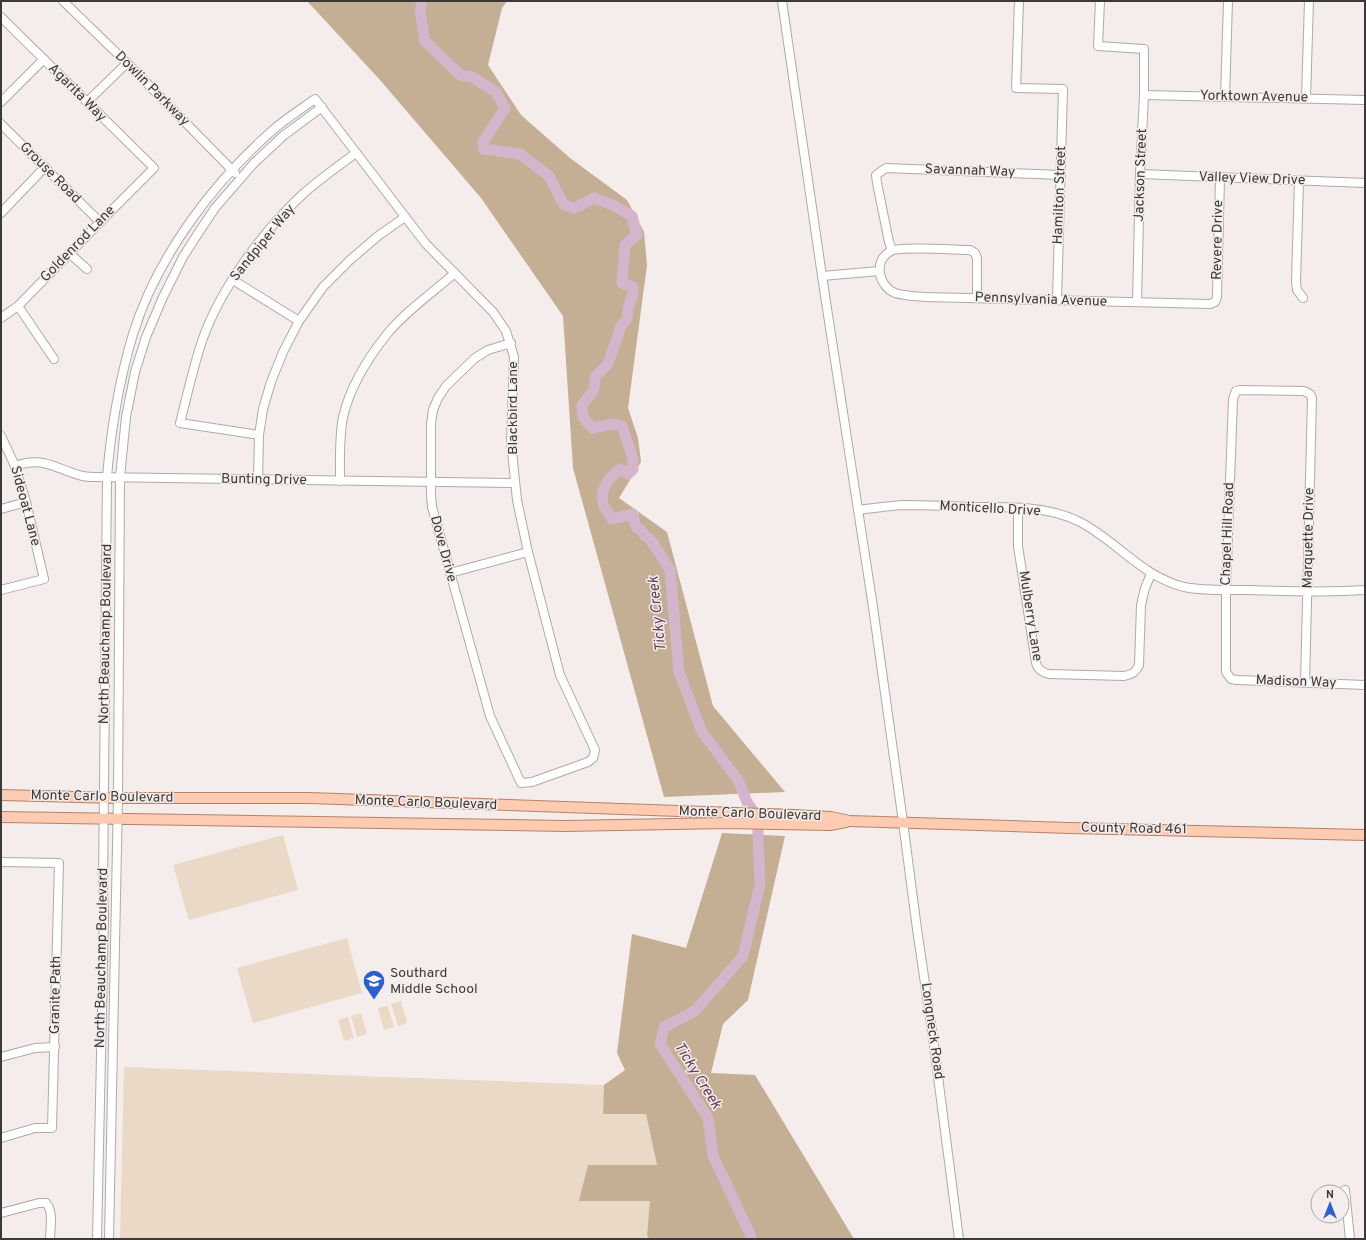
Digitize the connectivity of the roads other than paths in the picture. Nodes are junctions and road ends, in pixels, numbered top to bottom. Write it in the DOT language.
graph roads {
  1 [pos="63,1"];
  2 [pos="782,1"];
  3 [pos="1019,1"];
  4 [pos="1100,1"];
  5 [pos="1228,1"];
  6 [pos="1308,1"];
  7 [pos="1,17"];
  8 [pos="44,60"];
  9 [pos="127,64"];
  10 [pos="1144,95"];
  11 [pos="1225,96"];
  12 [pos="315,98"];
  13 [pos="1306,98"];
  14 [pos="1365,100"];
  15 [pos="1,102"];
  16 [pos="87,102"];
  17 [pos="322,107"];
  18 [pos="1,124"];
  19 [pos="356,153"];
  20 [pos="45,167"];
  21 [pos="154,168"];
  22 [pos="233,170"];
  23 [pos="1060,174"];
  24 [pos="1140,174"];
  25 [pos="241,178"];
  26 [pos="1220,178"];
  27 [pos="1299,181"];
  28 [pos="1365,183"];
  29 [pos="1,213"];
  30 [pos="405,217"];
  31 [pos="100,222"];
  32 [pos="892,250"];
  33 [pos="69,253"];
  34 [pos="87,269"];
  35 [pos="879,271"];
  36 [pos="455,273"];
  37 [pos="822,276"];
  38 [pos="232,280"];
  39 [pos="977,298"];
  40 [pos="1303,298"];
  41 [pos="1057,300"];
  42 [pos="1137,302"];
  43 [pos="1216,302"];
  44 [pos="18,306"];
  45 [pos="1,318"];
  46 [pos="299,321"];
  47 [pos="511,343"];
  48 [pos="54,359"];
  49 [pos="1310,394"];
  50 [pos="259,435"];
  51 [pos="1,436"];
  52 [pos="15,466"];
  53 [pos="107,477"];
  54 [pos="120,478"];
  55 [pos="258,480"];
  56 [pos="340,481"];
  57 [pos="431,482"];
  58 [pos="515,483"];
  59 [pos="26,502"];
  60 [pos="1018,508"];
  61 [pos="1,509"];
  62 [pos="858,510"];
  63 [pos="528,552"];
  64 [pos="450,573"];
  65 [pos="1151,574"];
  66 [pos="1,590"];
  67 [pos="1226,590"];
  68 [pos="1365,590"];
  69 [pos="1308,592"];
  70 [pos="1228,676"];
  71 [pos="1305,683"];
  72 [pos="1365,685"];
  73 [pos="520,783"];
  74 [pos="1,795"];
  75 [pos="104,798"];
  76 [pos="118,798"];
  77 [pos="1,817"];
  78 [pos="104,818"];
  79 [pos="118,818"];
  80 [pos="726,818"];
  81 [pos="903,822"];
  82 [pos="1365,835"];
  83 [pos="1,862"];
  84 [pos="55,1047"];
  85 [pos="1,1057"];
  86 [pos="1,1138"];
  87 [pos="1,1213"];
  88 [pos="1348,1224"];
  89 [pos="50,1239"];
  90 [pos="97,1239"];
  91 [pos="110,1239"];
  92 [pos="959,1239"];
  93 [pos="1350,1239"];
  1 -- 9 [label="street, Dowlin Parkway"];
  2 -- 37 [label="street, Longneck Road"];
  3 -- 23 [label="street, Hamilton Street"];
  4 -- 10 [label="street, Jackson Street"];
  5 -- 11 [label="street"];
  6 -- 13 [label="street"];
  7 -- 8 [label="street, Agarita Way"];
  8 -- 15 [label="street"];
  8 -- 16 [label="street, Agarita Way"];
  9 -- 16 [label="street"];
  9 -- 22 [label="street, Dowlin Parkway"];
  10 -- 11 [label="street, Yorktown Avenue"];
  10 -- 24 [label="street, Jackson Street"];
  11 -- 13 [label="street, Yorktown Avenue"];
  12 -- 17 [label="street, Blackbird Lane"];
  12 -- 22 [label="street, North Beauchamp Boulevard"];
  13 -- 14 [label="street, Yorktown Avenue"];
  16 -- 21 [label="street, Agarita Way"];
  17 -- 19 [label="street, Blackbird Lane"];
  17 -- 25 [label="street, North Beauchamp Boulevard"];
  18 -- 20 [label="street, Grouse Road"];
  19 -- 30 [label="street, Blackbird Lane"];
  19 -- 38 [label="street, Sandpiper Way"];
  20 -- 29 [label="street"];
  20 -- 31 [label="street, Grouse Road"];
  21 -- 31 [label="street, Goldenrod Lane"];
  22 -- 25 [label="street, Dowlin Parkway"];
  22 -- 53 [label="street, North Beauchamp Boulevard"];
  23 -- 32 [label="street, Savannah Way"];
  23 -- 41 [label="street, Hamilton Street"];
  24 -- 26 [label="street, Valley View Drive"];
  24 -- 42 [label="street, Jackson Street"];
  25 -- 54 [label="street, North Beauchamp Boulevard"];
  26 -- 27 [label="street, Valley View Drive"];
  26 -- 43 [label="street, Revere Drive"];
  27 -- 28 [label="street, Valley View Drive"];
  27 -- 40 [label="street"];
  30 -- 36 [label="street, Blackbird Lane"];
  30 -- 46 [label="street"];
  31 -- 33 [label="street, Goldenrod Lane"];
  32 -- 35 [label="street"];
  32 -- 39 [label="street"];
  33 -- 34 [label="street"];
  33 -- 44 [label="street, Goldenrod Lane"];
  35 -- 37 [label="street"];
  35 -- 39 [label="street, Pennsylvania Avenue"];
  36 -- 47 [label="street, Blackbird Lane"];
  36 -- 56 [label="street"];
  37 -- 62 [label="street, Longneck Road"];
  38 -- 46 [label="street"];
  38 -- 50 [label="street, Sandpiper Way"];
  39 -- 41 [label="street, Pennsylvania Avenue"];
  41 -- 42 [label="street, Pennsylvania Avenue"];
  42 -- 43 [label="street, Pennsylvania Avenue"];
  44 -- 45 [label="street, Goldenrod Lane"];
  44 -- 48 [label="street"];
  46 -- 50 [label="street"];
  47 -- 57 [label="street, Dove Drive"];
  47 -- 58 [label="street, Blackbird Lane"];
  49 -- 67 [label="street, Chapel Hill Road"];
  49 -- 69 [label="street, Marquette Drive"];
  50 -- 55 [label="street"];
  51 -- 52 [label="street, Sideoat Lane"];
  52 -- 53 [label="street, Bunting Drive"];
  52 -- 59 [label="street, Sideoat Lane"];
  53 -- 54 [label="street, Bunting Drive"];
  53 -- 75 [label="street, North Beauchamp Boulevard"];
  54 -- 55 [label="street, Bunting Drive"];
  54 -- 76 [label="street, North Beauchamp Boulevard"];
  55 -- 56 [label="street, Bunting Drive"];
  56 -- 57 [label="street, Bunting Drive"];
  57 -- 58 [label="street, Bunting Drive"];
  57 -- 64 [label="street, Dove Drive"];
  58 -- 63 [label="street, Blackbird Lane"];
  59 -- 61 [label="street"];
  59 -- 66 [label="street, Sideoat Lane"];
  60 -- 62 [label="street, Monticello Drive"];
  60 -- 65 [label="street, Monticello Drive"];
  60 -- 65 [label="street, Mulberry Lane"];
  62 -- 81 [label="street, Longneck Road"];
  63 -- 64 [label="street"];
  63 -- 73 [label="street, Blackbird Lane"];
  64 -- 73 [label="street, Dove Drive"];
  65 -- 67 [label="street, Monticello Drive"];
  67 -- 69 [label="street, Monticello Drive"];
  67 -- 70 [label="street, Chapel Hill Road"];
  68 -- 69 [label="street, Monticello Drive"];
  69 -- 71 [label="street, Marquette Drive"];
  70 -- 71 [label="street, Madison Way"];
  71 -- 72 [label="street, Madison Way"];
  74 -- 75 [label="main road, Monte Carlo Boulevard"];
  75 -- 76 [label="main road, Monte Carlo Boulevard"];
  75 -- 78 [label="street, North Beauchamp Boulevard"];
  76 -- 79 [label="street, North Beauchamp Boulevard"];
  76 -- 80 [label="main road, Monte Carlo Boulevard"];
  77 -- 78 [label="main road, Monte Carlo Boulevard"];
  78 -- 79 [label="main road, Monte Carlo Boulevard"];
  78 -- 90 [label="street, North Beauchamp Boulevard"];
  79 -- 80 [label="main road, Monte Carlo Boulevard"];
  79 -- 91 [label="street, North Beauchamp Boulevard"];
  80 -- 81 [label="main road, Monte Carlo Boulevard"];
  81 -- 82 [label="main road, County Road 461"];
  81 -- 92 [label="street, Longneck Road"];
  83 -- 84 [label="street, Granite Path"];
  84 -- 85 [label="street"];
  84 -- 86 [label="street, Granite Path"];
  87 -- 89 [label="street"];
  88 -- 93 [label="street"];
}
